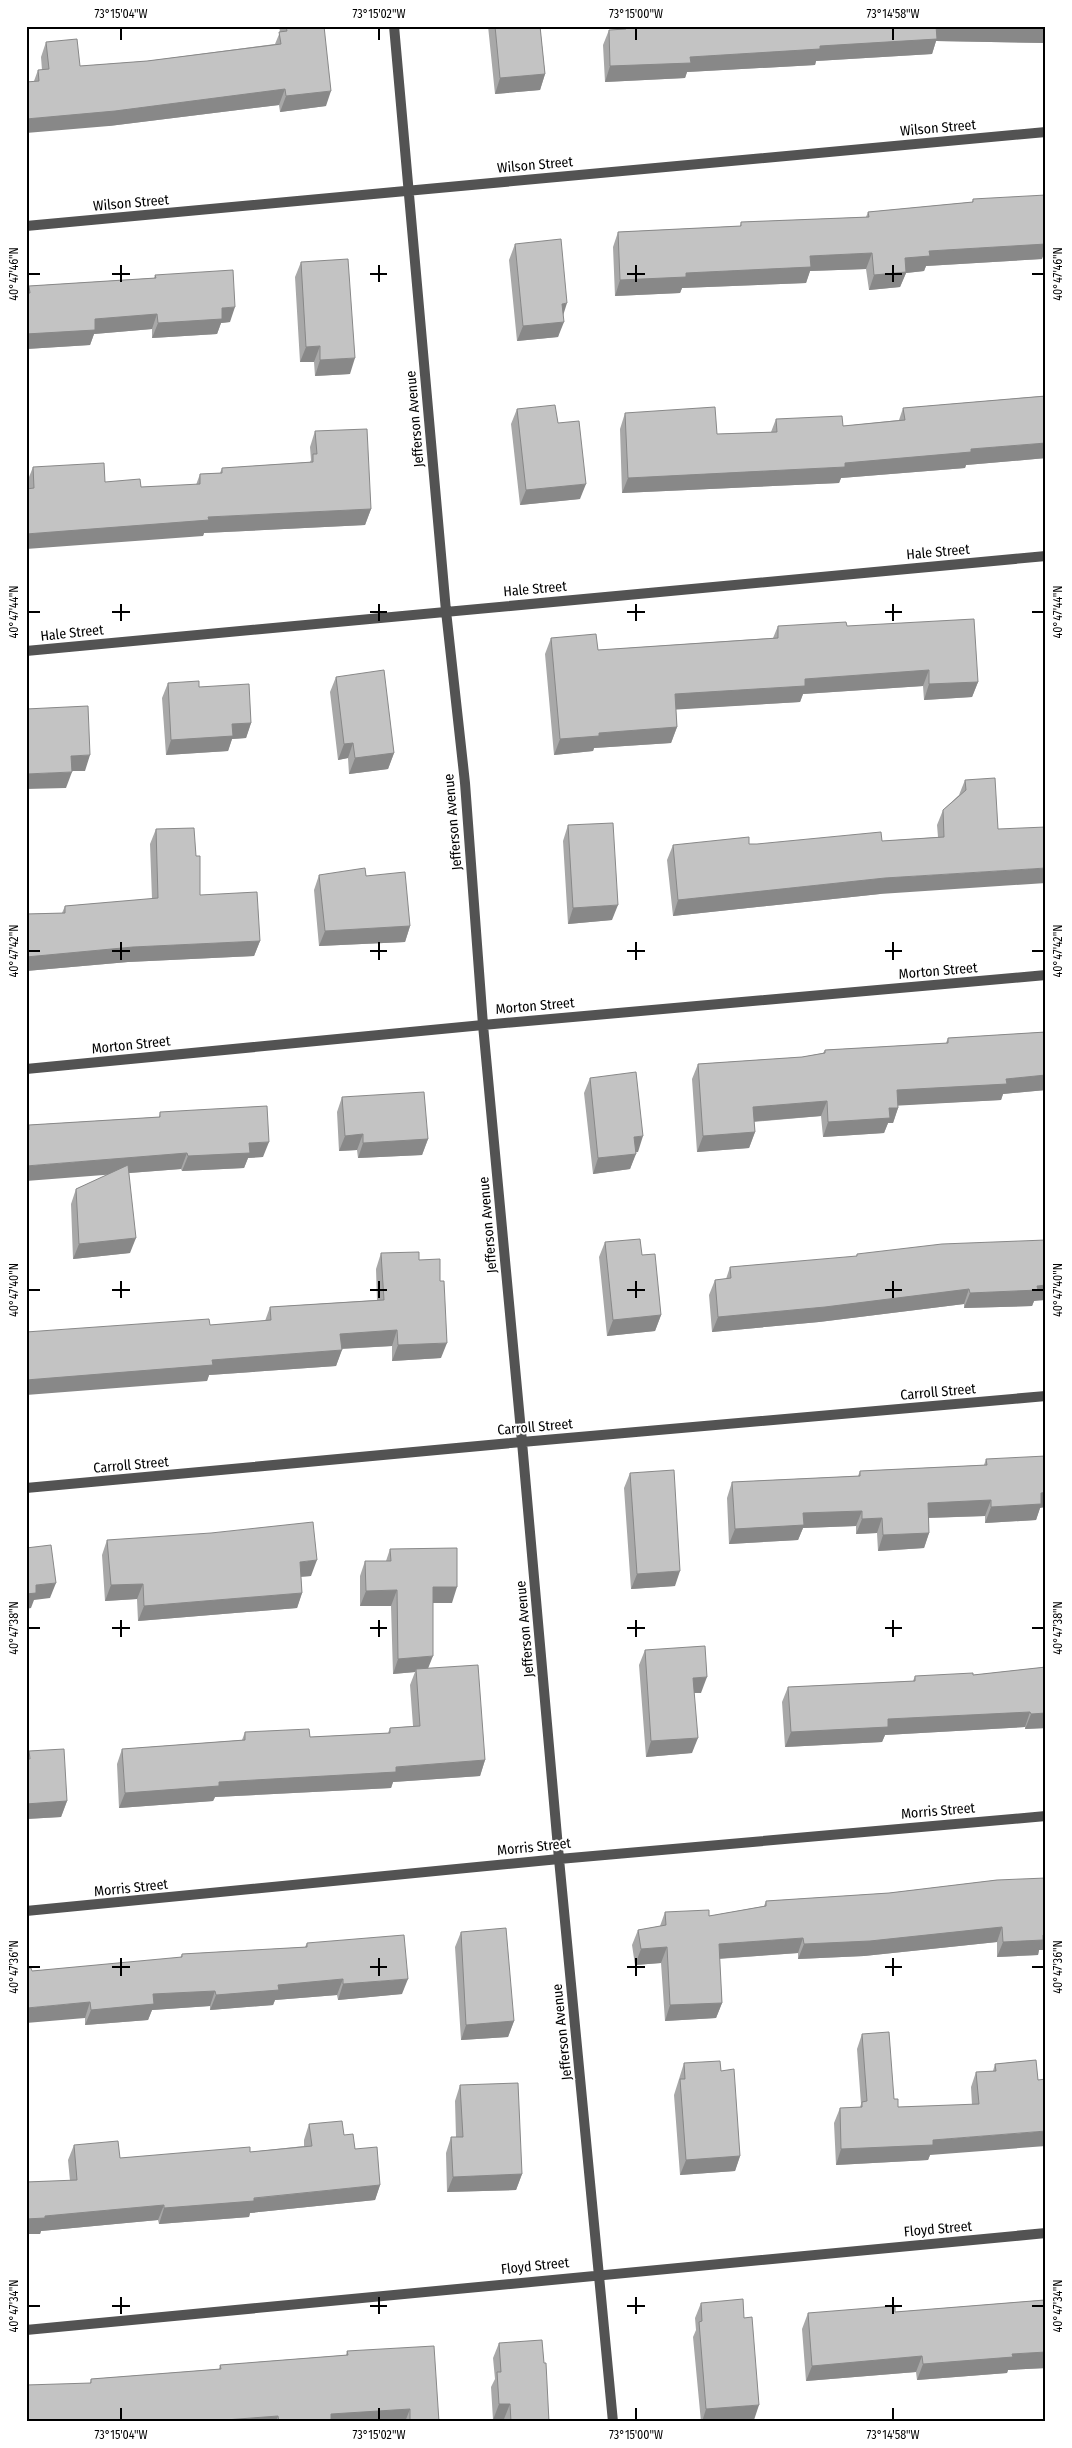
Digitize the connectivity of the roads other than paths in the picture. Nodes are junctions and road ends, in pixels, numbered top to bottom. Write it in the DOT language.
graph roads {
  1 [pos="394,26"];
  2 [pos="1046,132"];
  3 [pos="408,190"];
  4 [pos="26,226"];
  5 [pos="1046,556"];
  6 [pos="446,611"];
  7 [pos="26,652"];
  8 [pos="1046,975"];
  9 [pos="483,1025"];
  10 [pos="26,1069"];
  11 [pos="1046,1396"];
  12 [pos="522,1442"];
  13 [pos="26,1488"];
  14 [pos="1046,1816"];
  15 [pos="559,1859"];
  16 [pos="26,1911"];
  17 [pos="1046,2233"];
  18 [pos="600,2274"];
  19 [pos="26,2330"];
  20 [pos="613,2422"];
  1 -- 3 [label="street, Jefferson Avenue"];
  2 -- 3 [label="street, Wilson Street"];
  3 -- 4 [label="street, Wilson Street"];
  3 -- 6 [label="street, Jefferson Avenue"];
  5 -- 6 [label="street, Hale Street"];
  6 -- 7 [label="street, Hale Street"];
  6 -- 9 [label="street, Jefferson Avenue"];
  8 -- 9 [label="street, Morton Street"];
  9 -- 10 [label="street, Morton Street"];
  9 -- 12 [label="street, Jefferson Avenue"];
  11 -- 12 [label="street, Carroll Street"];
  12 -- 13 [label="street, Carroll Street"];
  12 -- 15 [label="street, Jefferson Avenue"];
  14 -- 15 [label="street, Morris Street"];
  15 -- 16 [label="street, Morris Street"];
  15 -- 18 [label="street, Jefferson Avenue"];
  17 -- 18 [label="street, Floyd Street"];
  18 -- 19 [label="street, Floyd Street"];
  18 -- 20 [label="street, Jefferson Avenue"];
}
